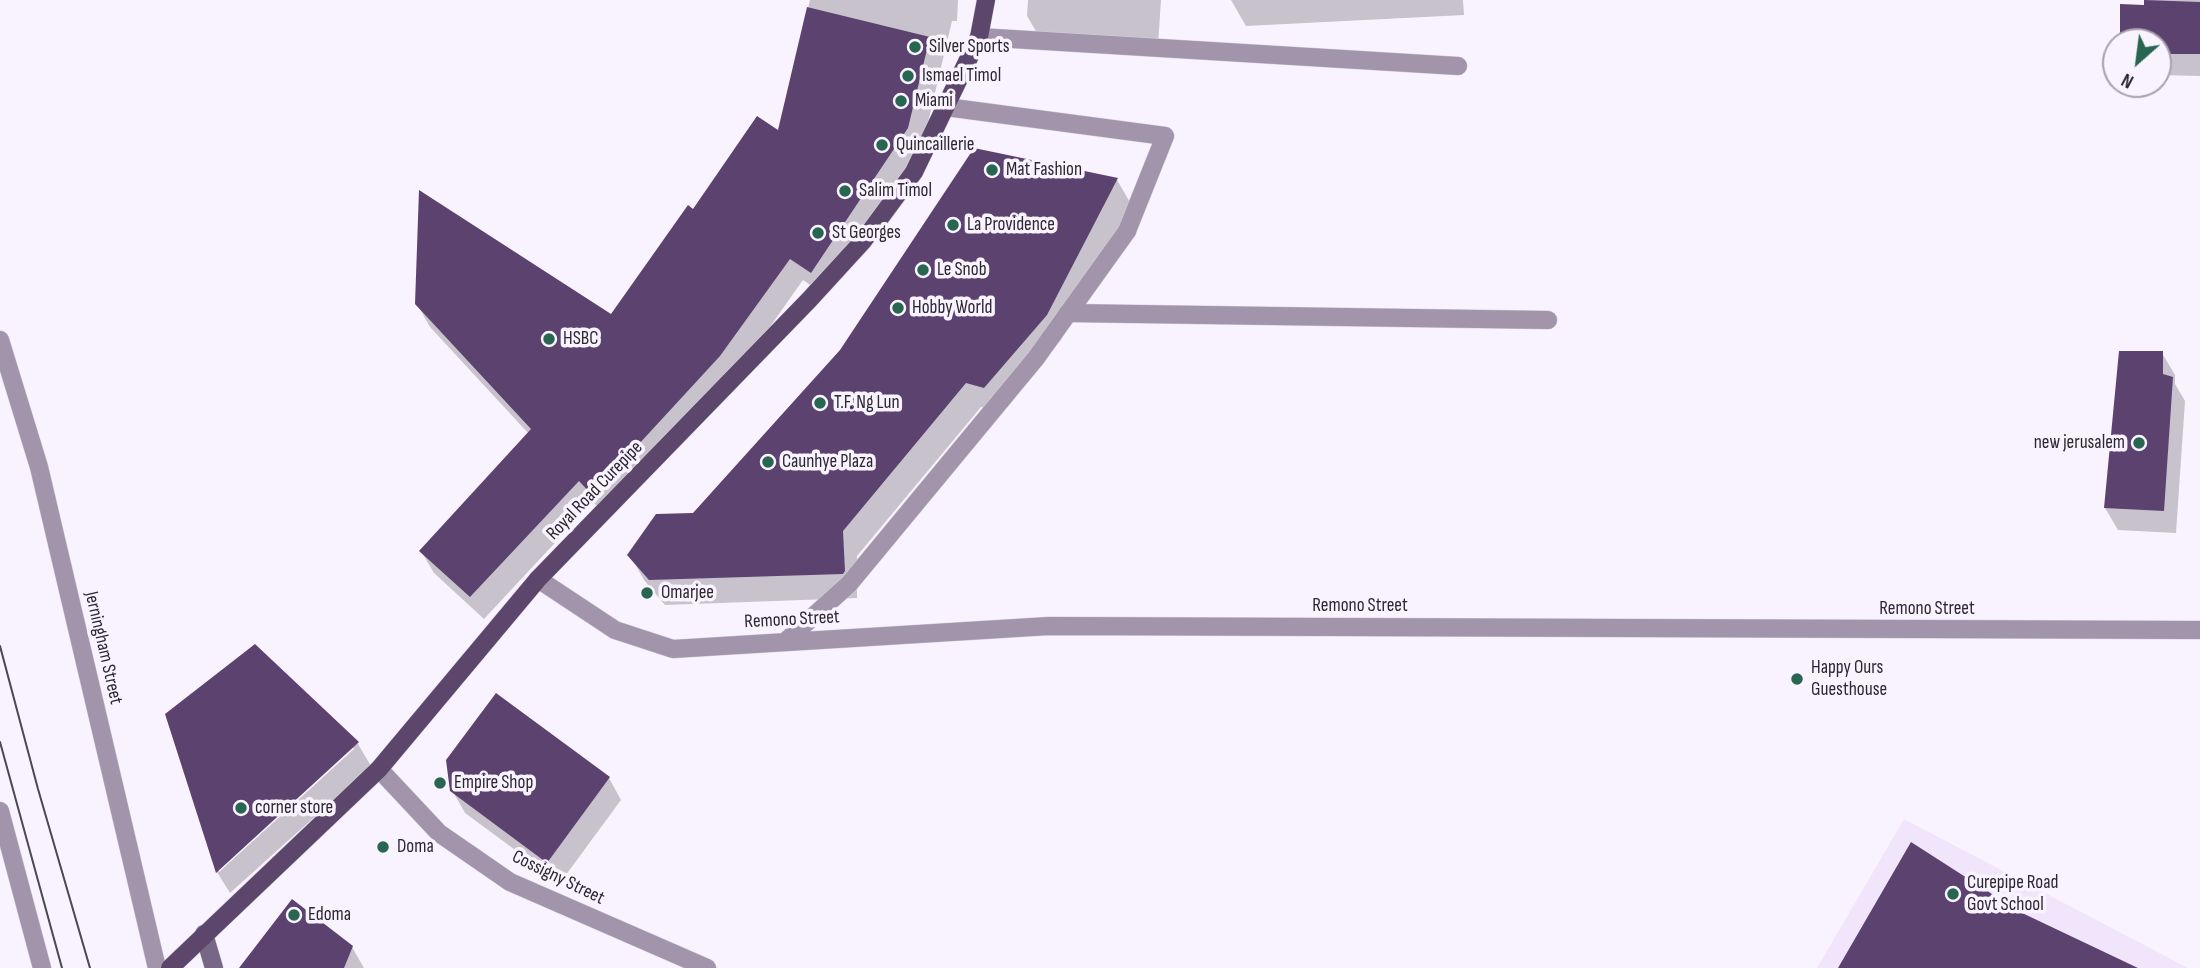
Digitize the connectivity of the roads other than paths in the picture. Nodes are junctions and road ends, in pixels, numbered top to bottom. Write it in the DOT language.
graph roads {
  1 [pos="986,0"];
  2 [pos="979,37"];
  3 [pos="1458,66"];
  4 [pos="946,107"];
  5 [pos="1068,313"];
  6 [pos="1548,320"];
  7 [pos="0,340"];
  8 [pos="538,579"];
  9 [pos="2200,630"];
  10 [pos="786,641"];
  11 [pos="379,769"];
  12 [pos="0,811"];
  13 [pos="204,934"];
  14 [pos="42,968"];
  15 [pos="156,968"];
  16 [pos="170,968"];
  17 [pos="214,968"];
  18 [pos="707,968"];
  1 -- 2 [label="main road, Royal Road Curepipe"];
  2 -- 3 [label="street"];
  2 -- 4 [label="main road, Royal Road Curepipe"];
  4 -- 5 [label="street"];
  4 -- 8 [label="main road, Royal Road Curepipe"];
  5 -- 6 [label="street"];
  5 -- 10 [label="street"];
  7 -- 15 [label="street, Jerningham Street"];
  8 -- 10 [label="street, Remono Street"];
  8 -- 11 [label="main road, Royal Road Curepipe"];
  9 -- 10 [label="street, Remono Street"];
  11 -- 13 [label="main road, Royal Road Curepipe"];
  11 -- 18 [label="street, Cossigny Street"];
  12 -- 14 [label="street"];
  13 -- 16 [label="main road, Royal Road Curepipe"];
  13 -- 17 [label="main road"];
}
